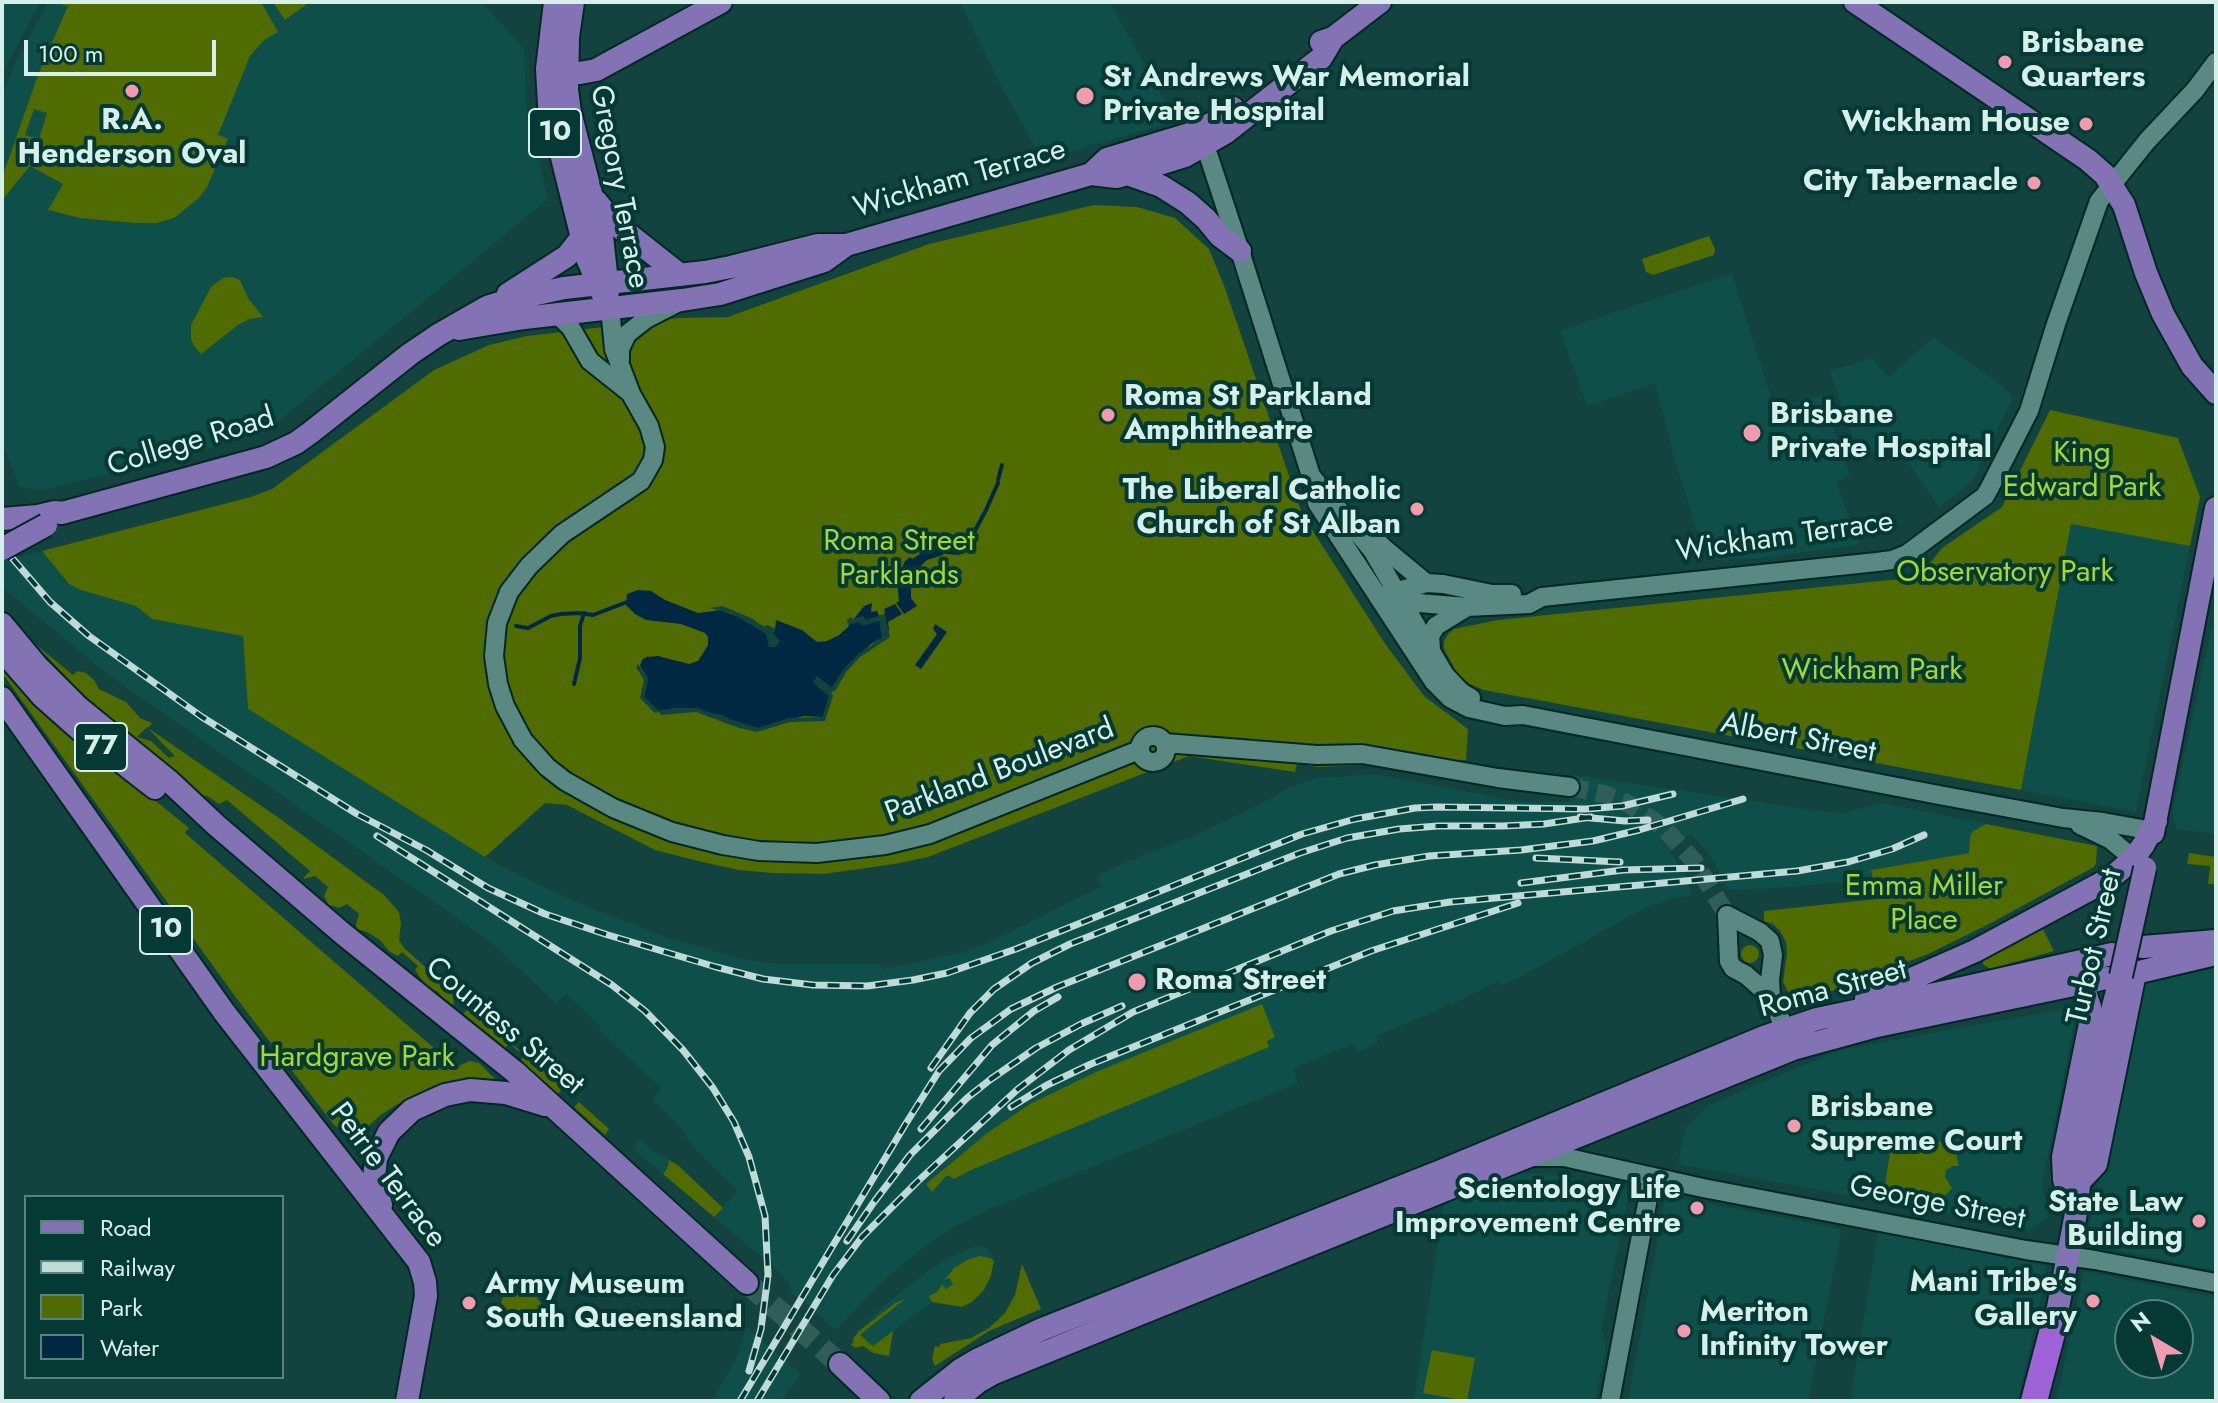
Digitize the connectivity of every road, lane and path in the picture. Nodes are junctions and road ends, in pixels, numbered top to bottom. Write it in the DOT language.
graph roads {
  1 [pos="555,2"];
  2 [pos="573,2"];
  3 [pos="721,2"];
  4 [pos="1380,2"];
  5 [pos="1855,2"];
  6 [pos="2216,62"];
  7 [pos="557,70"];
  8 [pos="2216,75"];
  9 [pos="2195,90"];
  10 [pos="1200,139"];
  11 [pos="1091,174"];
  12 [pos="1127,174"];
  13 [pos="2112,184"];
  14 [pos="591,195"];
  15 [pos="582,237"];
  16 [pos="846,245"];
  17 [pos="1240,251"];
  18 [pos="680,275"];
  19 [pos="602,284"];
  20 [pos="682,300"];
  21 [pos="487,307"];
  22 [pos="610,308"];
  23 [pos="557,314"];
  24 [pos="446,331"];
  25 [pos="621,366"];
  26 [pos="2216,393"];
  27 [pos="631,394"];
  28 [pos="1311,476"];
  29 [pos="2216,508"];
  30 [pos="2,519"];
  31 [pos="49,519"];
  32 [pos="1349,520"];
  33 [pos="2,537"];
  34 [pos="2,549"];
  35 [pos="1426,583"];
  36 [pos="1388,597"];
  37 [pos="1542,597"];
  38 [pos="1467,607"];
  39 [pos="2,624"];
  40 [pos="1431,649"];
  41 [pos="2,650"];
  42 [pos="2,698"];
  43 [pos="1523,715"];
  44 [pos="1570,787"];
  45 [pos="2063,818"];
  46 [pos="216,825"];
  47 [pos="2153,828"];
  48 [pos="2140,863"];
  49 [pos="2216,941"];
  50 [pos="2143,947"];
  51 [pos="1975,951"];
  52 [pos="2112,954"];
  53 [pos="2216,954"];
  54 [pos="1771,962"];
  55 [pos="1746,975"];
  56 [pos="2107,978"];
  57 [pos="2082,983"];
  58 [pos="1978,985"];
  59 [pos="2049,991"];
  60 [pos="1771,997"];
  61 [pos="1817,1019"];
  62 [pos="1789,1039"];
  63 [pos="1666,1077"];
  64 [pos="1664,1100"];
  65 [pos="557,1111"];
  66 [pos="1507,1166"];
  67 [pos="1652,1177"];
  68 [pos="2080,1181"];
  69 [pos="2076,1213"];
  70 [pos="385,1216"];
  71 [pos="2068,1256"];
  72 [pos="747,1283"];
  73 [pos="2216,1283"];
  74 [pos="2053,1329"];
  75 [pos="840,1364"];
  76 [pos="407,1401"];
  77 [pos="879,1401"];
  78 [pos="921,1401"];
  79 [pos="955,1401"];
  80 [pos="1610,1401"];
  81 [pos="2034,1401"];
  82 [pos="2044,1401"];
  1 -- 7 [label="main road, Gregory Terrace / 10"];
  2 -- 7 [label="main road, Gregory Terrace / 10"];
  3 -- 7 [label="main road"];
  4 -- 10 [label="main road"];
  5 -- 13 [label="main road"];
  6 -- 9 [label="street, Wickham Terrace"];
  7 -- 14 [label="main road, Gregory Terrace / 10"];
  7 -- 15 [label="main road, Gregory Terrace / 10"];
  8 -- 9 [label="street, Wickham Terrace"];
  9 -- 13 [label="street, Wickham Terrace"];
  10 -- 11 [label="main road, Wickham Terrace"];
  10 -- 12 [label="main road, Wickham Terrace"];
  10 -- 17 [label="street"];
  11 -- 12 [label="main road, Wickham Terrace"];
  11 -- 16 [label="main road, Wickham Terrace"];
  12 -- 17 [label="main road"];
  13 -- 26 [label="main road"];
  13 -- 37 [label="street, Wickham Terrace"];
  14 -- 18 [label="main road"];
  14 -- 19 [label="main road, Gregory Terrace / 10"];
  15 -- 19 [label="main road, Gregory Terrace / 10"];
  15 -- 21 [label="main road"];
  16 -- 18 [label="main road, Wickham Terrace"];
  16 -- 20 [label="main road, Wickham Terrace"];
  17 -- 28 [label="street"];
  18 -- 19 [label="main road, Wickham Terrace"];
  19 -- 21 [label="main road, College Road"];
  19 -- 22 [label="main road, Gregory Terrace / 10"];
  20 -- 22 [label="main road, Wickham Terrace"];
  20 -- 25 [label="street"];
  21 -- 24 [label="main road, College Road"];
  22 -- 23 [label="main road, College Road"];
  22 -- 25 [label="street, Parkland Boulevard"];
  23 -- 24 [label="main road, College Road"];
  23 -- 27 [label="street, Parkland Boulevard"];
  24 -- 31 [label="main road, College Road"];
  25 -- 27 [label="street, Parkland Boulevard"];
  27 -- 44 [label="street, Parkland Boulevard"];
  28 -- 32 [label="street"];
  28 -- 36 [label="street"];
  29 -- 47 [label="main road, Turbot Street"];
  30 -- 31 [label="main road, College Road"];
  31 -- 33 [label="main road, College Road"];
  31 -- 34 [label="main road, bridge"];
  32 -- 35 [label="street"];
  32 -- 36 [label="street"];
  35 -- 36 [label="street, Wickham Terrace"];
  35 -- 37 [label="street, Wickham Terrace"];
  36 -- 38 [label="street, Wickham Terrace"];
  36 -- 40 [label="street, Albert Street"];
  36 -- 43 [label="street, Albert Street"];
  37 -- 38 [label="street, Wickham Terrace"];
  38 -- 40 [label="street"];
  39 -- 46 [label="main road, Countess Street"];
  40 -- 43 [label="street, Albert Street"];
  41 -- 46 [label="main road, Countess Street / 77"];
  42 -- 70 [label="main road, Petrie Terrace / 10"];
  43 -- 45 [label="street, Albert Street"];
  45 -- 47 [label="street, Albert Street"];
  45 -- 48 [label="street, Albert Street"];
  46 -- 65 [label="main road, Countess Street"];
  47 -- 48 [label="main road, Turbot Street"];
  48 -- 51 [label="main road"];
  48 -- 68 [label="main road, Turbot Street, bridge"];
  49 -- 50 [label="main road"];
  51 -- 58 [label="main road"];
  51 -- 61 [label="main road"];
  52 -- 58 [label="main road, Roma Street"];
  53 -- 68 [label="main road"];
  54 -- 55 [label="street"];
  54 -- 55 [label="street"];
  54 -- 60 [label="street"];
  55 -- 60 [label="street"];
  56 -- 57 [label="main road, Roma Street"];
  57 -- 59 [label="main road, Roma Street"];
  57 -- 69 [label="main road"];
  58 -- 59 [label="main road"];
  58 -- 61 [label="main road, Roma Street"];
  59 -- 62 [label="main road, Roma Street"];
  60 -- 62 [label="street"];
  61 -- 62 [label="main road, Roma Street"];
  62 -- 63 [label="main road, Roma Street"];
  62 -- 64 [label="main road, Roma Street"];
  63 -- 64 [label="main road"];
  63 -- 78 [label="main road, Roma Street"];
  64 -- 66 [label="main road, Roma Street"];
  65 -- 70 [label="main road"];
  65 -- 72 [label="main road, Countess Street"];
  66 -- 67 [label="street, George Street"];
  66 -- 79 [label="main road, Roma Street"];
  67 -- 71 [label="street, George Street"];
  67 -- 80 [label="street"];
  68 -- 69 [label="main road, Turbot Street"];
  69 -- 71 [label="main road, Turbot Street"];
  70 -- 76 [label="main road, Petrie Terrace / 10"];
  71 -- 73 [label="street, George Street"];
  71 -- 74 [label="main road, Turbot Street"];
  74 -- 81 [label="highway"];
  74 -- 82 [label="main road, Turbot Street"];
  75 -- 77 [label="main road"];
}
